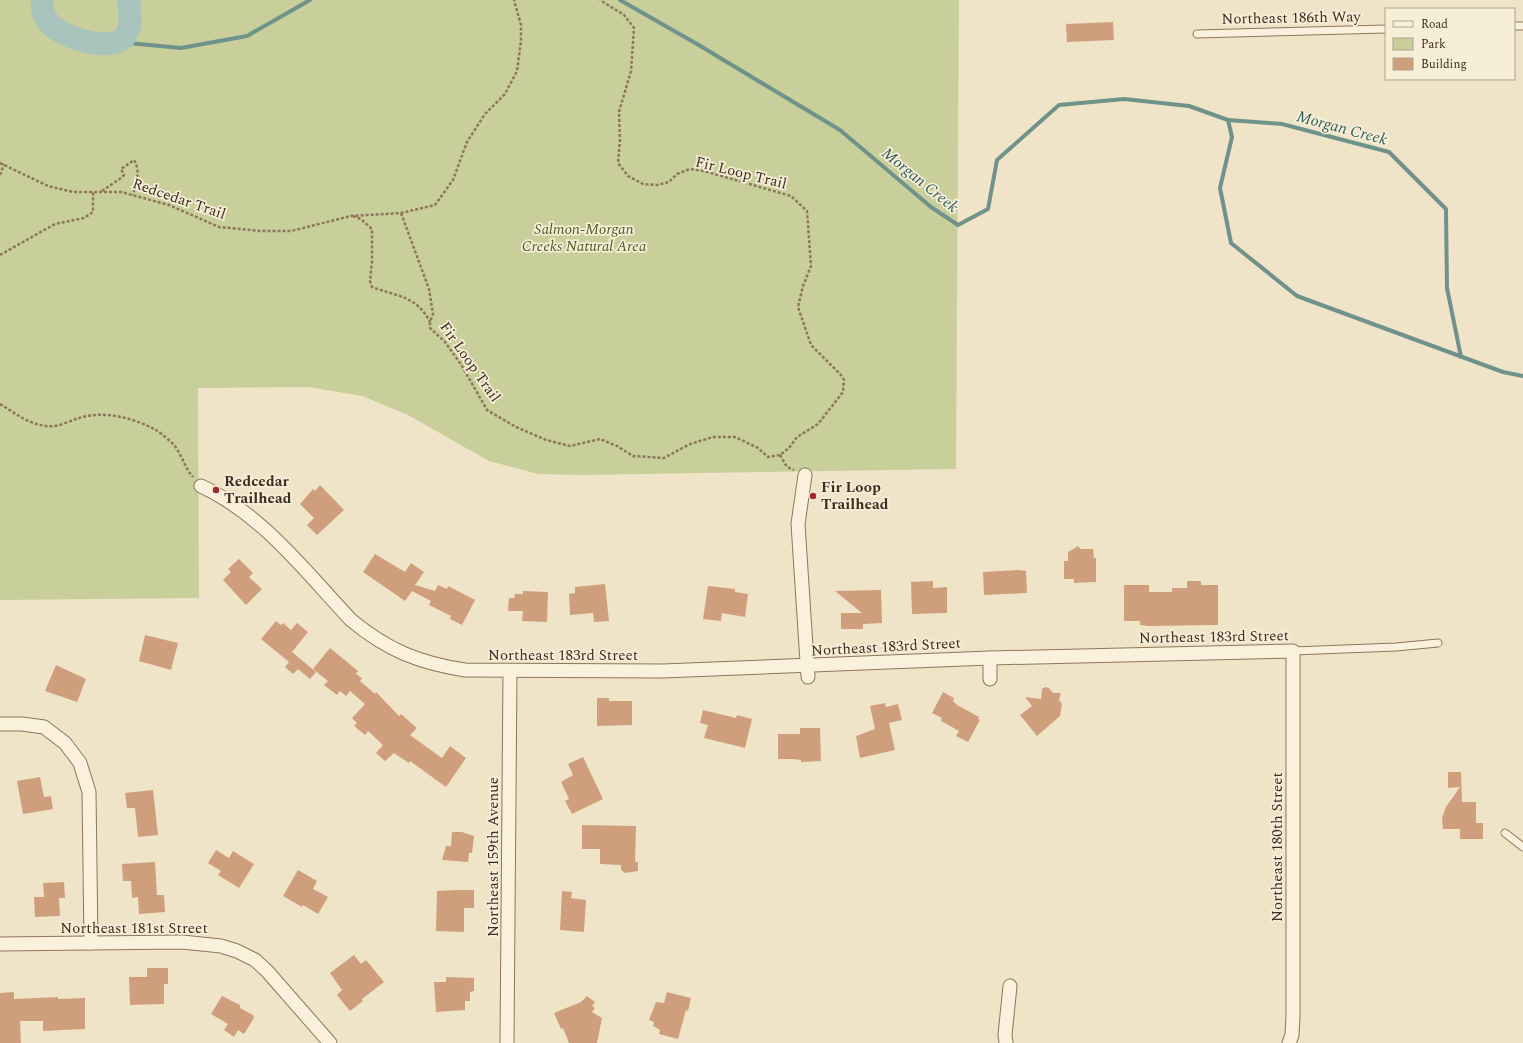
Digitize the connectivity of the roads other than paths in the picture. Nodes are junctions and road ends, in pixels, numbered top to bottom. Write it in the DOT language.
graph roads {
  1 [pos="1385,29"];
  2 [pos="1197,34"];
  3 [pos="805,475"];
  4 [pos="201,486"];
  5 [pos="1438,643"];
  6 [pos="1293,651"];
  7 [pos="990,658"];
  8 [pos="510,671"];
  9 [pos="808,671"];
  10 [pos="990,679"];
  11 [pos="0,724"];
  12 [pos="1505,833"];
  13 [pos="1523,847"];
  14 [pos="0,944"];
  15 [pos="92,944"];
  16 [pos="1010,986"];
  17 [pos="330,1043"];
  18 [pos="507,1043"];
  19 [pos="1006,1043"];
  20 [pos="1289,1043"];
  1 -- 2 [label="lane, Northeast 186th Way"];
  3 -- 9 [label="street"];
  4 -- 8 [label="street, Northeast 183rd Street"];
  5 -- 6 [label="lane, Northeast 183rd Street"];
  6 -- 7 [label="street, Northeast 183rd Street"];
  6 -- 20 [label="street, Northeast 180th Street"];
  7 -- 9 [label="street, Northeast 183rd Street"];
  7 -- 10 [label="street"];
  8 -- 9 [label="street, Northeast 183rd Street"];
  8 -- 18 [label="street, Northeast 159th Avenue"];
  11 -- 15 [label="street"];
  12 -- 13 [label="lane"];
  14 -- 15 [label="street, Northeast 181st Street"];
  15 -- 17 [label="street, Northeast 181st Street"];
  16 -- 19 [label="street"];
}
